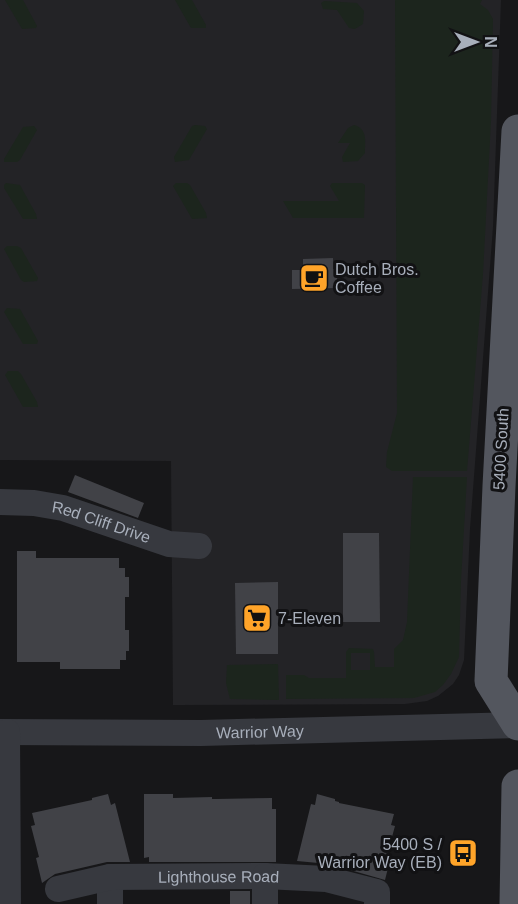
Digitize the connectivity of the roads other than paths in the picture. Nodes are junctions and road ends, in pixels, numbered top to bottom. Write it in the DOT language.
graph roads {
  1 [pos="518,131"];
  2 [pos="0,502"];
  3 [pos="199,546"];
  4 [pos="518,724"];
  5 [pos="4,732"];
  6 [pos="518,786"];
  7 [pos="265,876"];
  8 [pos="110,877"];
  9 [pos="58,889"];
  10 [pos="377,898"];
  11 [pos="8,904"];
  12 [pos="110,904"];
  13 [pos="265,904"];
  14 [pos="516,904"];
  1 -- 4 [label="main road, 5400 South"];
  2 -- 3 [label="street, Red Cliff Drive"];
  4 -- 5 [label="street, Warrior Way"];
  5 -- 11 [label="street"];
  6 -- 14 [label="main road"];
  7 -- 8 [label="street, Lighthouse Road"];
  7 -- 10 [label="street, Lighthouse Road"];
  7 -- 13 [label="street"];
  8 -- 9 [label="street, Lighthouse Road"];
  8 -- 12 [label="street"];
}
